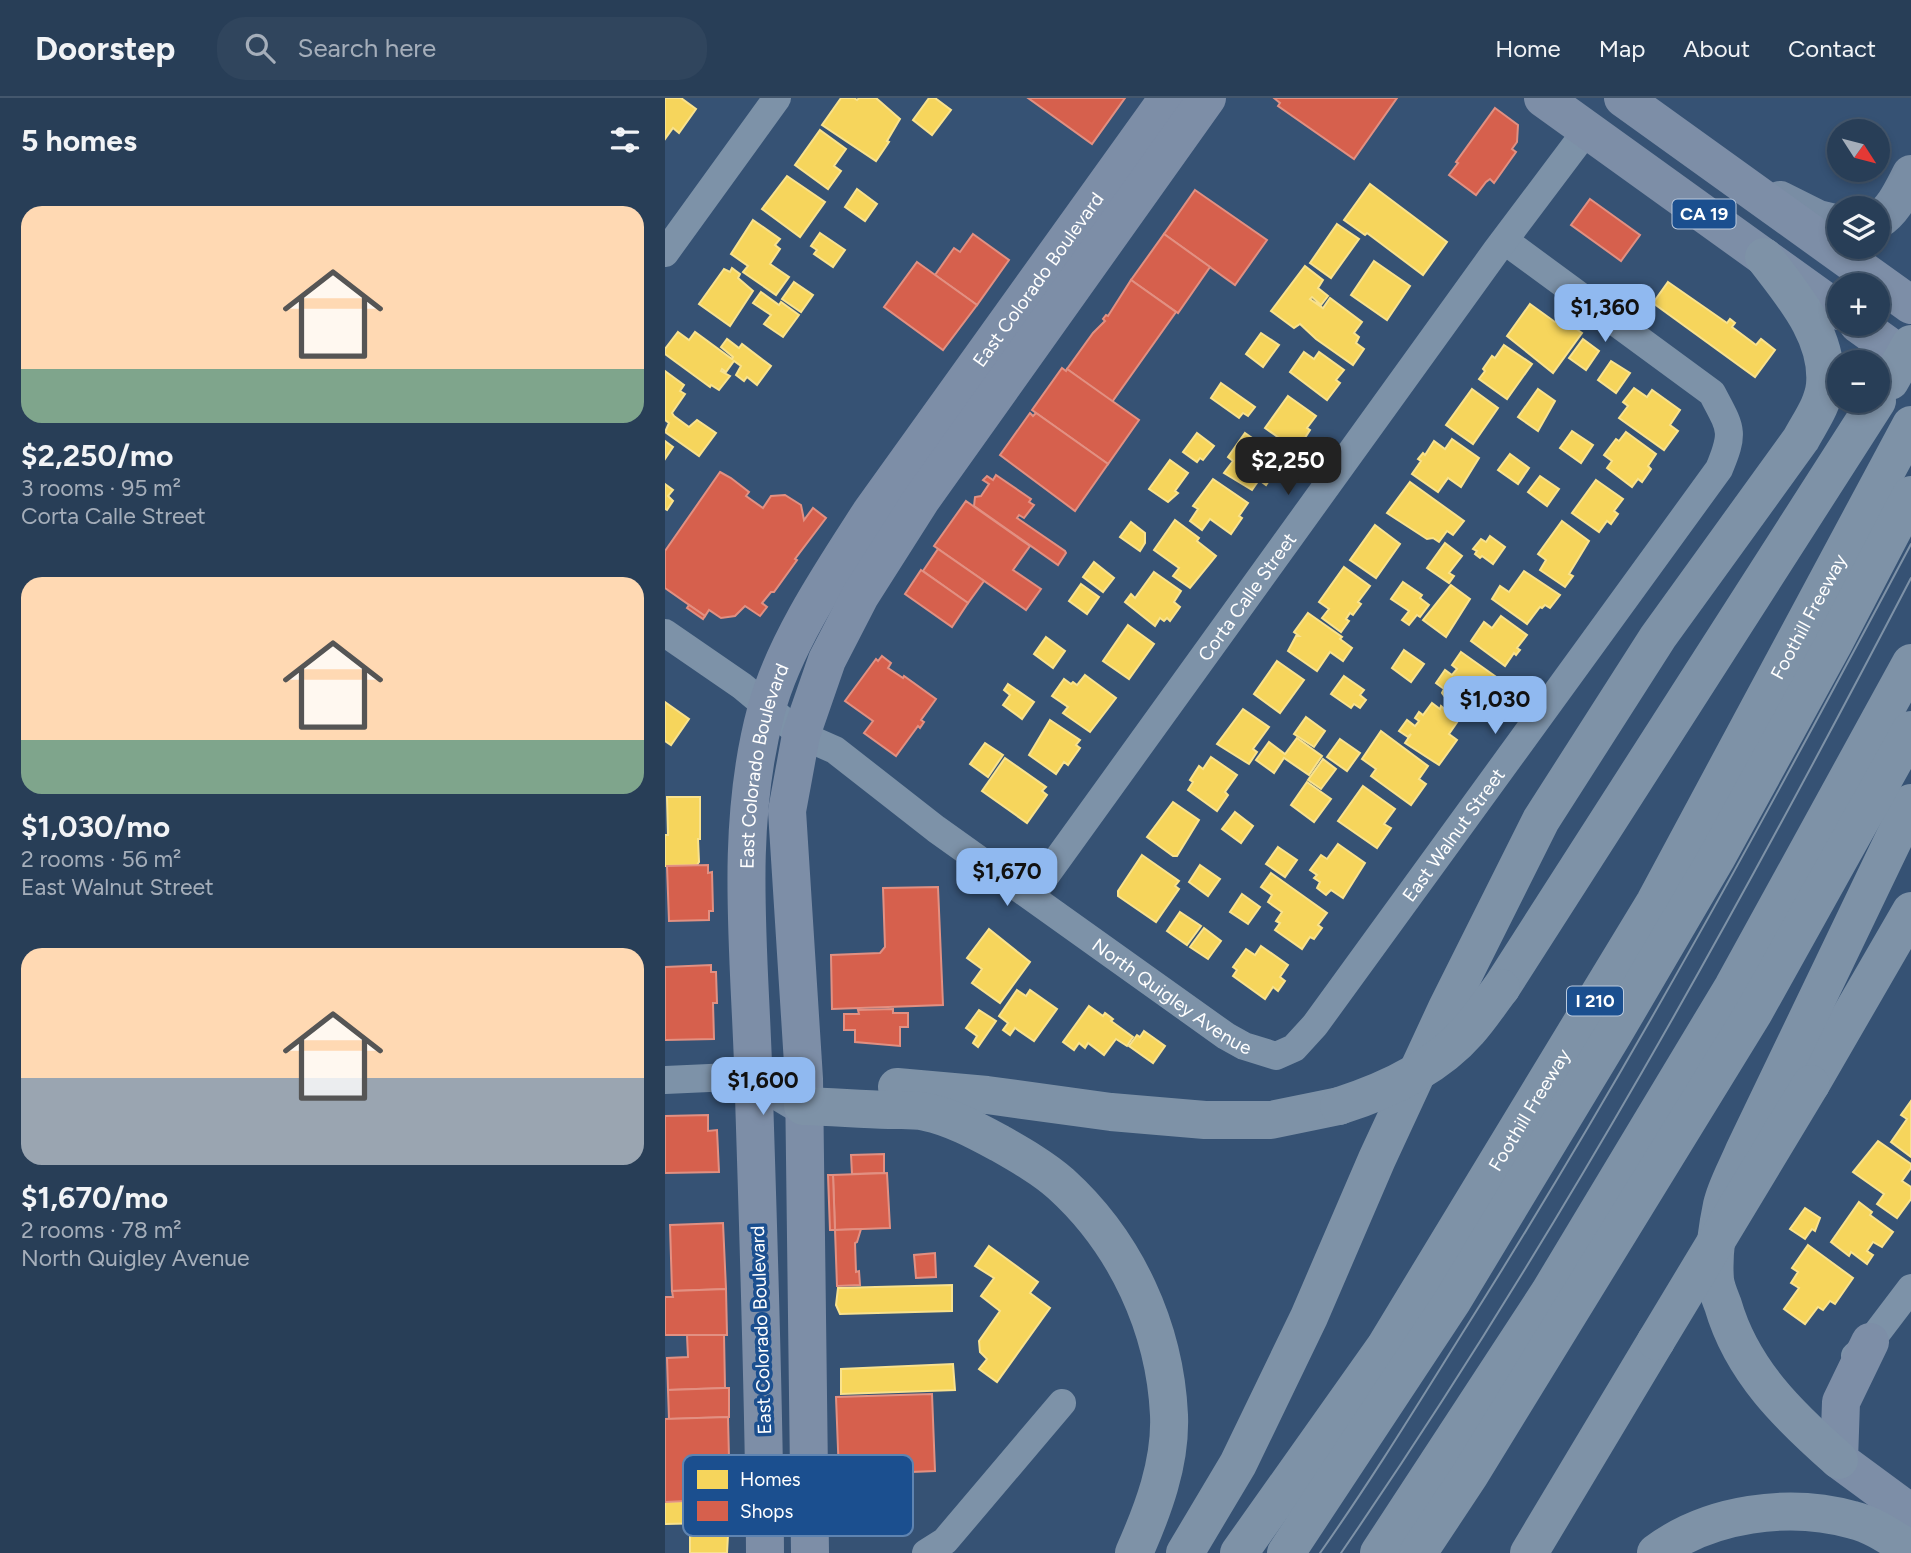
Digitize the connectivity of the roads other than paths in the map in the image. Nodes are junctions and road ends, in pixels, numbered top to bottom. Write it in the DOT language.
graph roads {
  1 [pos="777,98"];
  2 [pos="1168,98"];
  3 [pos="1207,98"];
  4 [pos="1543,98"];
  5 [pos="1623,98"];
  6 [pos="1587,130"];
  7 [pos="1718,165"];
  8 [pos="1911,174"];
  9 [pos="1890,210"];
  10 [pos="1827,221"];
  11 [pos="1505,241"];
  12 [pos="665,253"];
  13 [pos="1764,257"];
  14 [pos="1827,302"];
  15 [pos="1911,305"];
  16 [pos="1911,344"];
  17 [pos="1890,384"];
  18 [pos="1872,413"];
  19 [pos="1911,425"];
  20 [pos="1911,495"];
  21 [pos="665,633"];
  22 [pos="1911,663"];
  23 [pos="766,709"];
  24 [pos="1911,730"];
  25 [pos="801,735"];
  26 [pos="1911,803"];
  27 [pos="1031,895"];
  28 [pos="1911,911"];
  29 [pos="1276,1056"];
  30 [pos="753,1076"];
  31 [pos="665,1080"];
  32 [pos="804,1093"];
  33 [pos="1911,1288"];
  34 [pos="1870,1342"];
  35 [pos="1836,1370"];
  36 [pos="1062,1403"];
  37 [pos="765,1455"];
  38 [pos="809,1455"];
  39 [pos="1839,1460"];
  40 [pos="1911,1513"];
  41 [pos="1911,1550"];
  42 [pos="926,1553"];
  43 [pos="1133,1553"];
  44 [pos="1185,1553"];
  45 [pos="1239,1553"];
  46 [pos="1286,1553"];
  47 [pos="1379,1553"];
  48 [pos="1418,1553"];
  49 [pos="1529,1553"];
  50 [pos="1656,1553"];
  1 -- 12 [label="street"];
  2 -- 23 [label="main road, East Colorado Boulevard"];
  3 -- 25 [label="main road, East Colorado Boulevard"];
  4 -- 6 [label="main road, CA 19"];
  5 -- 7 [label="main road, CA 19"];
  6 -- 11 [label="street, Corta Calle Street"];
  6 -- 13 [label="main road, CA 19"];
  7 -- 10 [label="main road"];
  7 -- 15 [label="main road, CA 19"];
  8 -- 9 [label="main road"];
  11 -- 27 [label="street, Corta Calle Street"];
  11 -- 29 [label="street, East Walnut Street"];
  13 -- 14 [label="main road, CA 19"];
  13 -- 44 [label="highway"];
  16 -- 17 [label="highway, bridge"];
  18 -- 32 [label="highway, bridge"];
  19 -- 45 [label="highway, Foothill Freeway / I 210"];
  20 -- 46 [label="highway"];
  21 -- 23 [label="street, North Quigley Avenue"];
  22 -- 47 [label="highway"];
  23 -- 25 [label="street, North Quigley Avenue"];
  23 -- 30 [label="main road, East Colorado Boulevard"];
  24 -- 48 [label="highway"];
  25 -- 27 [label="street, North Quigley Avenue"];
  25 -- 32 [label="main road, East Colorado Boulevard"];
  26 -- 39 [label="highway"];
  27 -- 29 [label="street, North Quigley Avenue"];
  28 -- 49 [label="highway, bridge"];
  30 -- 31 [label="street"];
  30 -- 32 [label="main road"];
  30 -- 37 [label="main road, East Colorado Boulevard"];
  32 -- 38 [label="main road, East Colorado Boulevard"];
  32 -- 43 [label="highway"];
  33 -- 34 [label="street"];
  34 -- 35 [label="street"];
  34 -- 39 [label="main road"];
  36 -- 42 [label="street"];
  39 -- 40 [label="main road"];
  41 -- 50 [label="highway"];
}
